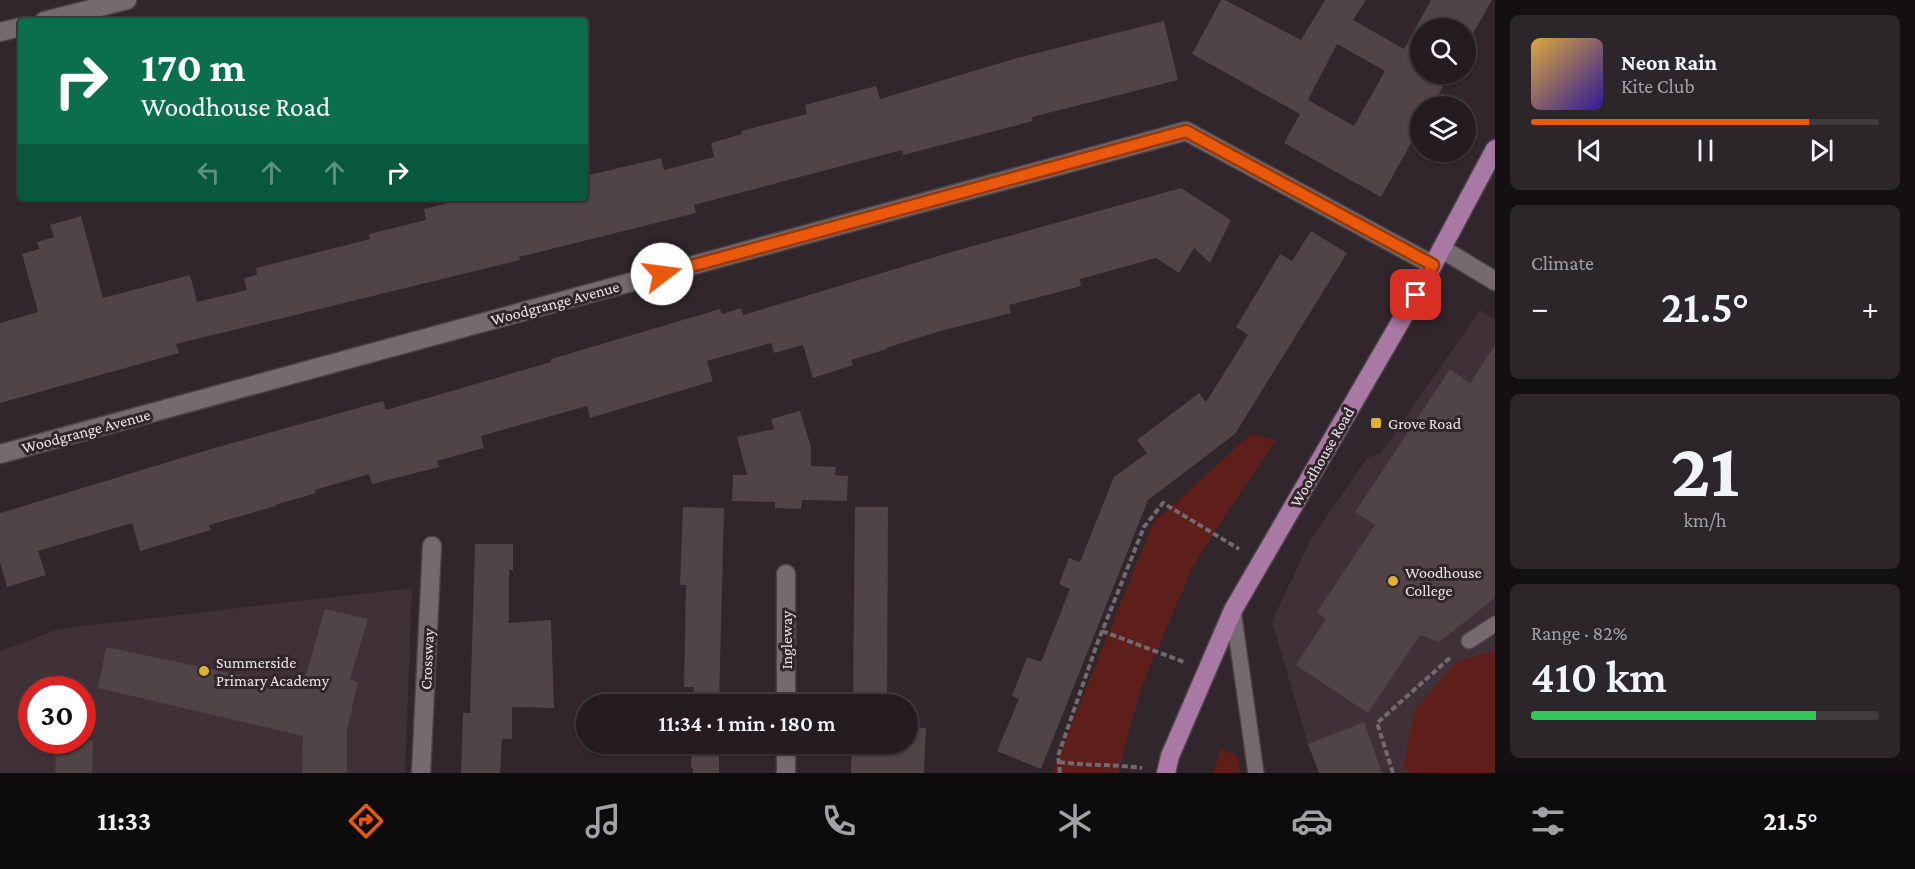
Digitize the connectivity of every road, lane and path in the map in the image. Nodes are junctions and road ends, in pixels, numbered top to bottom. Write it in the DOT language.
graph roads {
  1 [pos="127,0"];
  2 [pos="56,18"];
  3 [pos="18,28"];
  4 [pos="0,32"];
  5 [pos="1495,149"];
  6 [pos="1437,257"];
  7 [pos="1495,281"];
  8 [pos="0,454"];
  9 [pos="432,546"];
  10 [pos="1261,562"];
  11 [pos="786,574"];
  12 [pos="1233,610"];
  13 [pos="1495,624"];
  14 [pos="1102,631"];
  15 [pos="1469,641"];
  16 [pos="1207,672"];
  17 [pos="786,694"];
  18 [pos="786,754"];
  19 [pos="1059,762"];
  20 [pos="1166,772"];
  21 [pos="421,773"];
  22 [pos="786,773"];
  23 [pos="1060,773"];
  24 [pos="1256,773"];
  25 [pos="1393,773"];
  1 -- 2 [label="street"];
  3 -- 4 [label="street"];
  5 -- 6 [label="main road, Woodhouse Road"];
  6 -- 7 [label="street, Woodgrange Avenue"];
  6 -- 8 [label="street, Woodgrange Avenue"];
  6 -- 10 [label="main road, Woodhouse Road"];
  9 -- 21 [label="street, Crossway"];
  10 -- 12 [label="main road, Woodhouse Road"];
  10 -- 14 [label="path"];
  11 -- 17 [label="street, Ingleway"];
  12 -- 16 [label="main road, Woodhouse Road"];
  12 -- 24 [label="lane"];
  13 -- 15 [label="lane"];
  14 -- 16 [label="path"];
  14 -- 19 [label="path"];
  15 -- 25 [label="path"];
  16 -- 20 [label="main road, Woodhouse Road"];
  18 -- 22 [label="street"];
  19 -- 20 [label="path"];
  19 -- 23 [label="path"];
}
